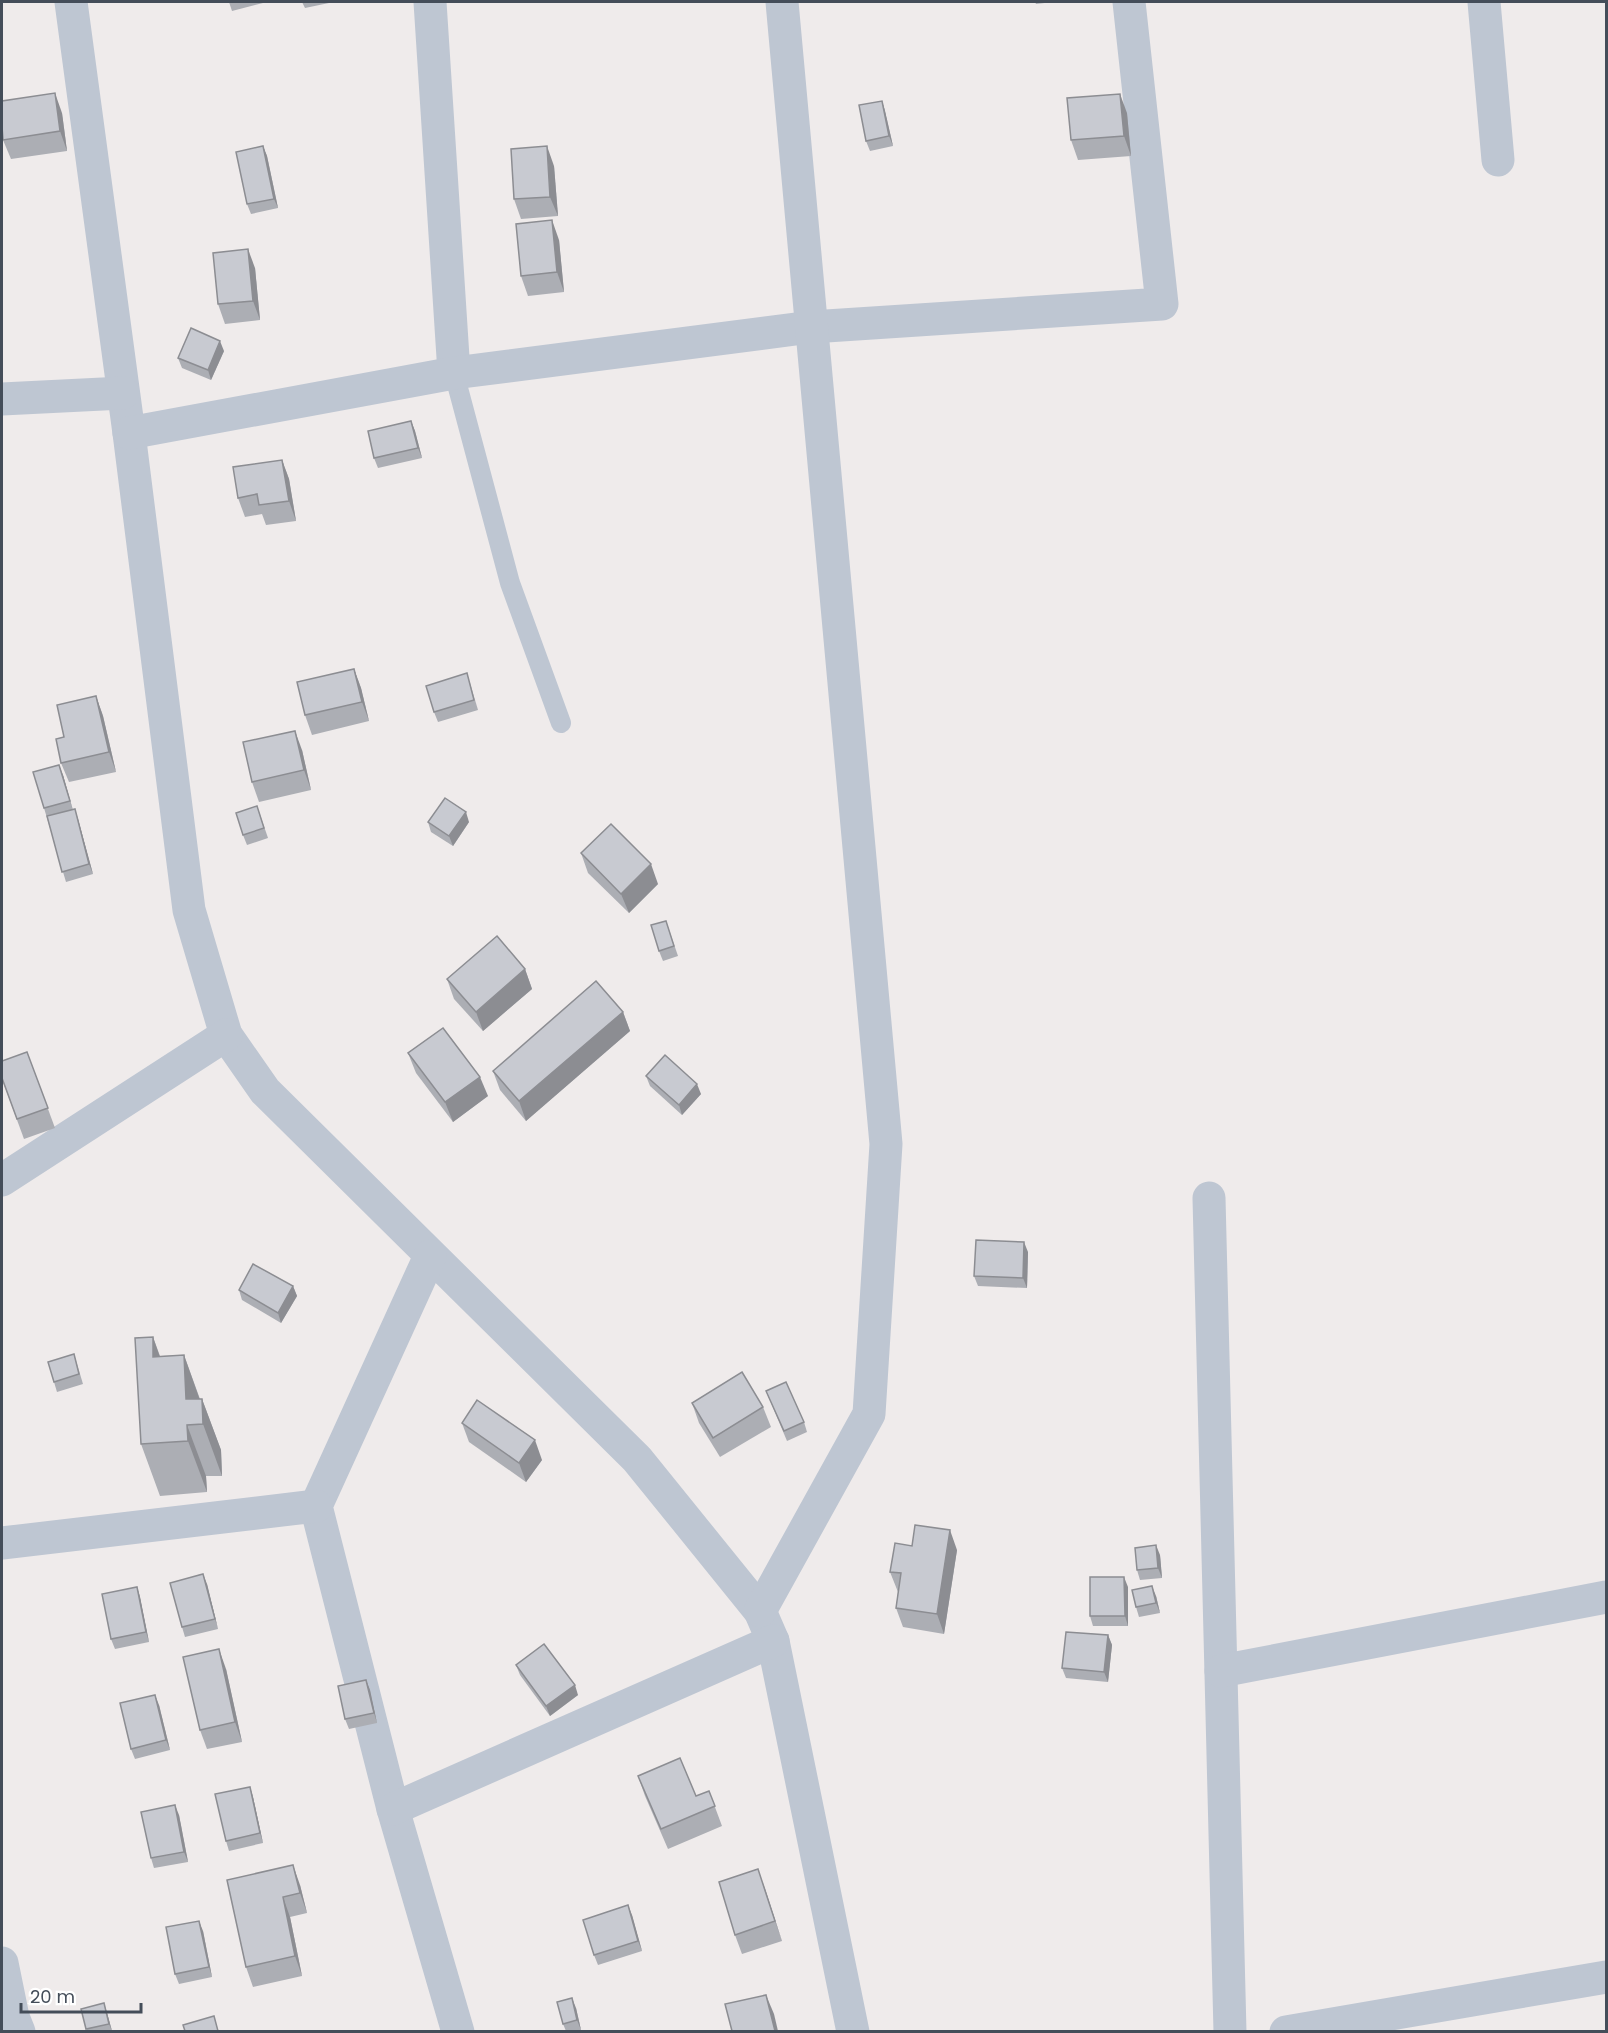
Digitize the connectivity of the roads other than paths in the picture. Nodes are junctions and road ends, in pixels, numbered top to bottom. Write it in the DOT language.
graph roads {
  1 [pos="71,2"];
  2 [pos="429,2"];
  3 [pos="782,2"];
  4 [pos="1129,2"];
  5 [pos="1484,2"];
  6 [pos="1498,160"];
  7 [pos="811,327"];
  8 [pos="454,373"];
  9 [pos="123,393"];
  10 [pos="2,399"];
  11 [pos="129,433"];
  12 [pos="561,723"];
  13 [pos="226,1035"];
  14 [pos="2,1180"];
  15 [pos="1209,1198"];
  16 [pos="430,1256"];
  17 [pos="316,1506"];
  18 [pos="2,1543"];
  19 [pos="1606,1597"];
  20 [pos="760,1611"];
  21 [pos="773,1641"];
  22 [pos="1221,1671"];
  23 [pos="393,1809"];
  24 [pos="2,1964"];
  25 [pos="1606,1977"];
  26 [pos="19,2031"];
  27 [pos="458,2031"];
  28 [pos="853,2031"];
  29 [pos="1230,2031"];
  30 [pos="1286,2031"];
  1 -- 9 [label="street"];
  2 -- 8 [label="street"];
  3 -- 7 [label="street"];
  4 -- 7 [label="street"];
  5 -- 6 [label="street"];
  7 -- 8 [label="street"];
  7 -- 20 [label="street"];
  8 -- 11 [label="street"];
  8 -- 12 [label="lane"];
  9 -- 10 [label="street"];
  9 -- 11 [label="street"];
  11 -- 13 [label="street"];
  13 -- 14 [label="street"];
  13 -- 16 [label="street"];
  15 -- 22 [label="street"];
  16 -- 17 [label="street"];
  16 -- 20 [label="street"];
  17 -- 18 [label="street"];
  17 -- 23 [label="street"];
  19 -- 22 [label="street"];
  20 -- 21 [label="street"];
  21 -- 23 [label="street"];
  21 -- 28 [label="street"];
  22 -- 29 [label="street"];
  23 -- 27 [label="street"];
  24 -- 26 [label="street"];
  25 -- 30 [label="street"];
}
